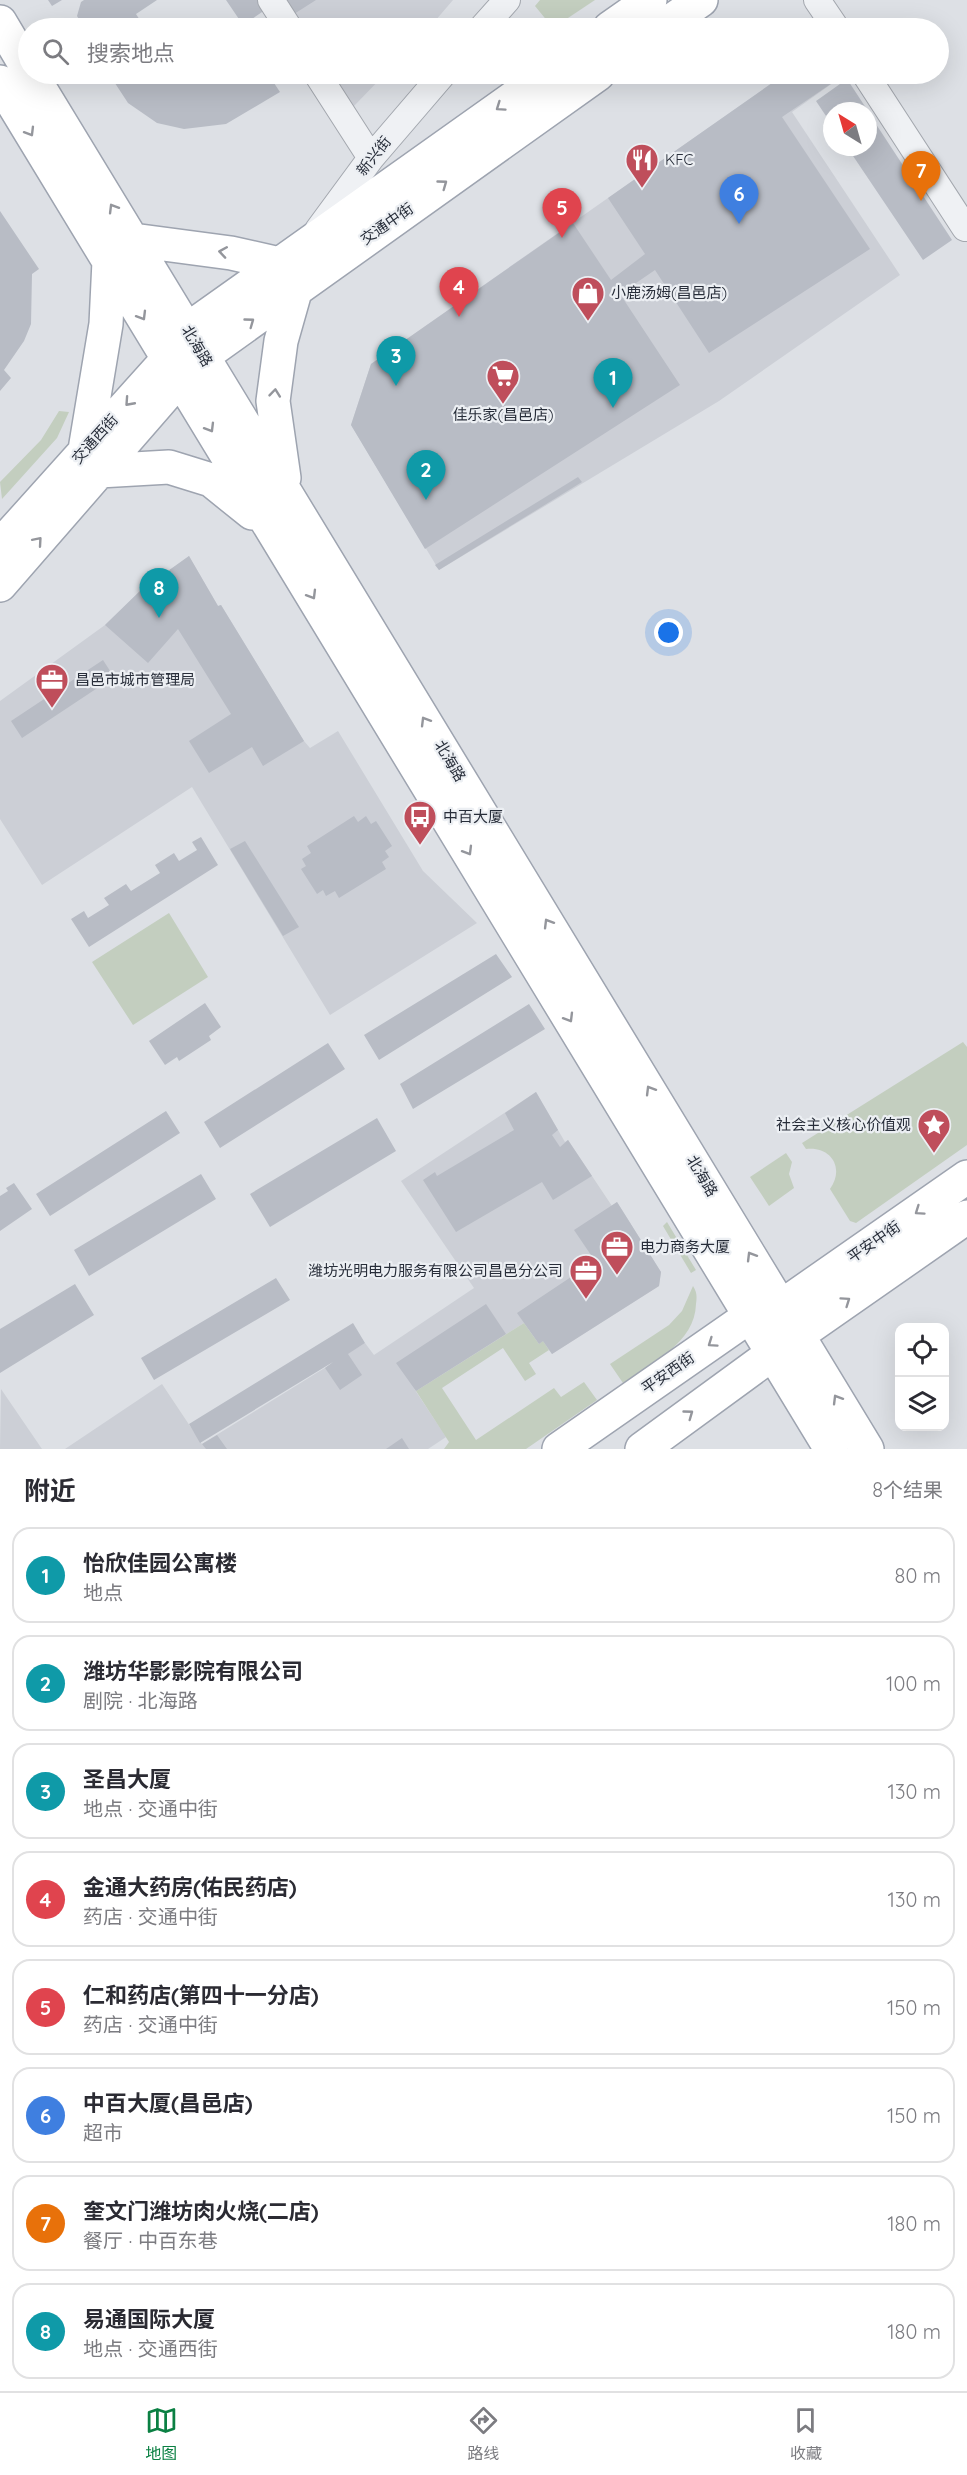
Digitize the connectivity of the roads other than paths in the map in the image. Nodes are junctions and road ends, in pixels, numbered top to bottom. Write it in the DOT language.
graph roads {
  1 [pos="271,0"];
  2 [pos="507,0"];
  3 [pos="650,0"];
  4 [pos="701,0"];
  5 [pos="817,0"];
  6 [pos="283,18"];
  7 [pos="491,18"];
  8 [pos="624,18"];
  9 [pos="675,18"];
  10 [pos="829,18"];
  11 [pos="0,22"];
  12 [pos="18,52"];
  13 [pos="0,82"];
  14 [pos="36,84"];
  15 [pos="323,84"];
  16 [pos="434,84"];
  17 [pos="533,84"];
  18 [pos="583,84"];
  19 [pos="871,84"];
  20 [pos="371,158"];
  21 [pos="965,228"];
  22 [pos="310,243"];
  23 [pos="121,251"];
  24 [pos="288,276"];
  25 [pos="195,343"];
  26 [pos="174,369"];
  27 [pos="92,460"];
  28 [pos="286,492"];
  29 [pos="272,530"];
  30 [pos="0,546"];
  31 [pos="0,585"];
  32 [pos="967,1177"];
  33 [pos="967,1217"];
  34 [pos="782,1306"];
  35 [pos="750,1316"];
  36 [pos="785,1344"];
  37 [pos="559,1449"];
  38 [pos="642,1449"];
  39 [pos="831,1449"];
  40 [pos="867,1449"];
  1 -- 6 [label="street"];
  2 -- 7 [label="street"];
  3 -- 8 [label="main road"];
  4 -- 9 [label="main road"];
  5 -- 10 [label="street"];
  11 -- 12 [label="main road"];
  13 -- 23 [label="main road, 北海路, one-way"];
  23 -- 14 [label="main road, 北海路, one-way"];
  15 -- 20 [label="street"];
  16 -- 20 [label="street, 新兴街"];
  17 -- 22 [label="main road, 交通中街, one-way"];
  24 -- 18 [label="main road, 交通中街, one-way"];
  19 -- 21 [label="street"];
  20 -- 22 [label="street, 新兴街"];
  22 -- 24 [label="main road, 交通中街"];
  24 -- 23 [label="main road, one-way"];
  23 -- 25 [label="main road, 北海路"];
  23 -- 26 [label="main road, 北海路, one-way"];
  23 -- 27 [label="main road"];
  24 -- 25 [label="main road, 交通中街"];
  28 -- 24 [label="main road, one-way"];
  25 -- 26 [label="main road, 交通中街"];
  25 -- 28 [label="main road, 北海路"];
  26 -- 27 [label="main road, 交通西街"];
  26 -- 29 [label="main road, 北海路, one-way"];
  27 -- 29 [label="main road"];
  27 -- 30 [label="main road, 交通西街"];
  31 -- 27 [label="main road, 交通西街, one-way"];
  34 -- 28 [label="main road, 北海路, one-way"];
  29 -- 35 [label="main road, 北海路, one-way"];
  32 -- 34 [label="main road, 平安中街, one-way"];
  36 -- 33 [label="main road, one-way"];
  34 -- 35 [label="main road, 平安西街"];
  34 -- 36 [label="main road, 北海路"];
  35 -- 36 [label="main road, 北海路"];
  35 -- 37 [label="main road, 平安西街, one-way"];
  38 -- 36 [label="main road, one-way"];
  36 -- 39 [label="main road, 北海路"];
  40 -- 36 [label="main road, 北海路, one-way"];
}
